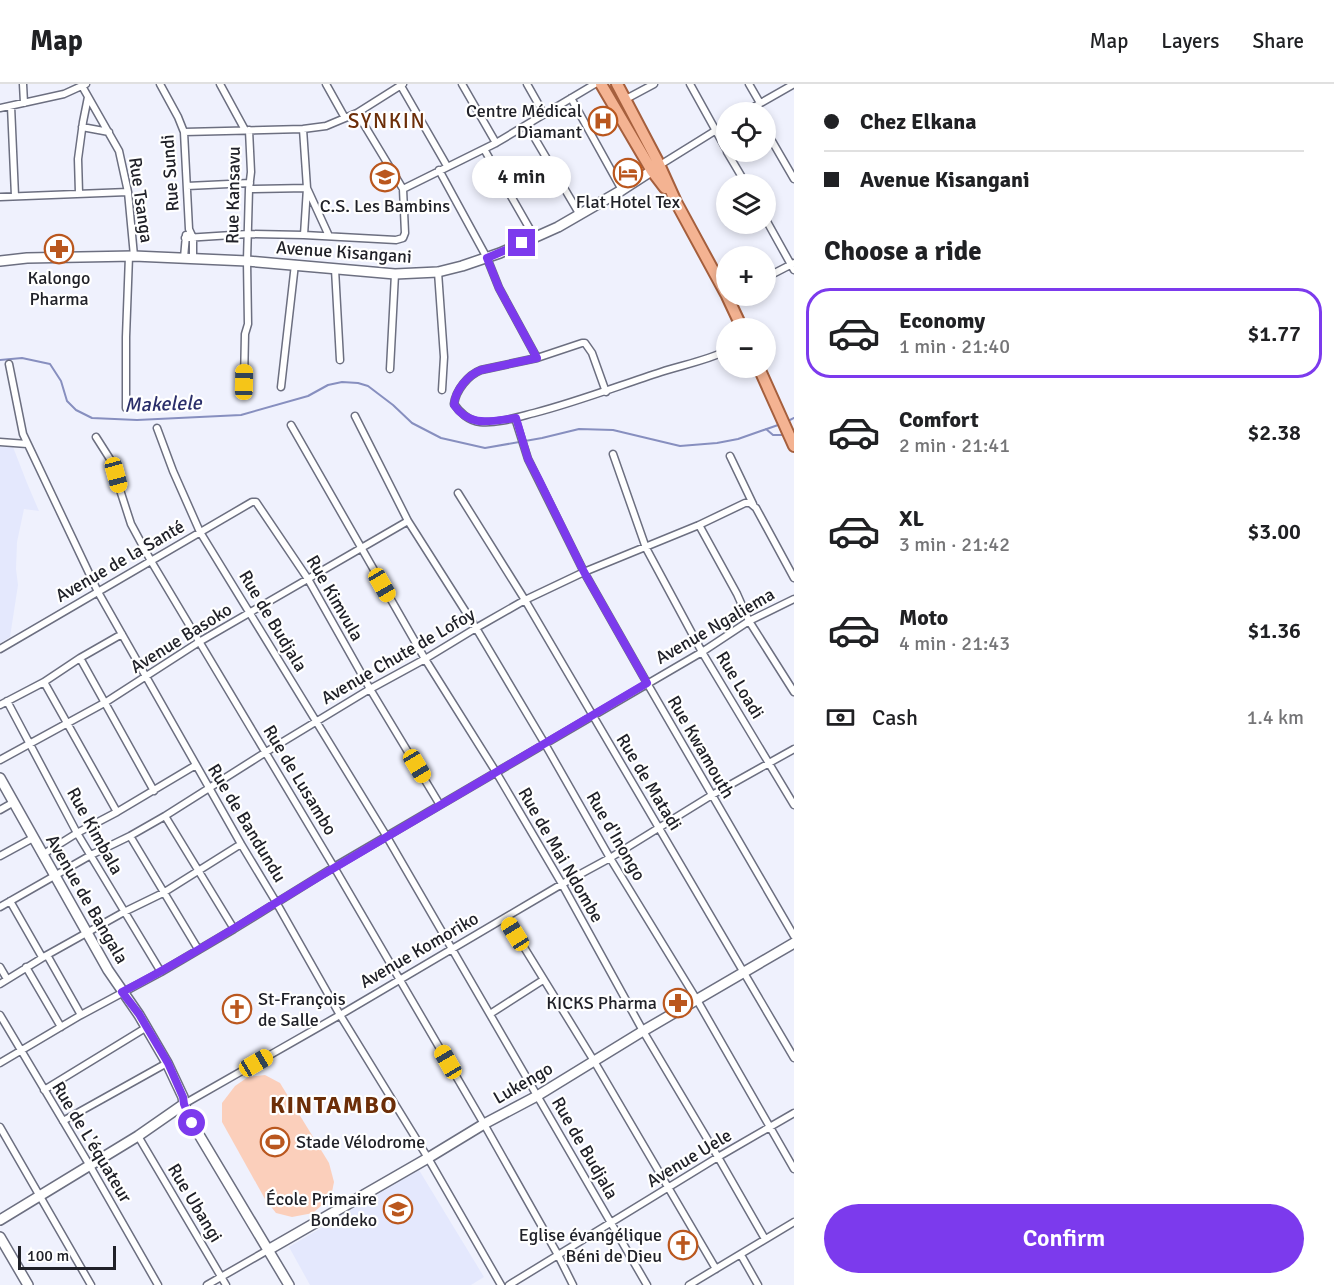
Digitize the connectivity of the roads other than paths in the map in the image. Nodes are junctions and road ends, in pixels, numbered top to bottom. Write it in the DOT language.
graph roads {
  1 [pos="23,84"];
  2 [pos="160,84"];
  3 [pos="220,84"];
  4 [pos="326,84"];
  5 [pos="462,84"];
  6 [pos="527,84"];
  7 [pos="595,84"];
  8 [pos="601,84"];
  9 [pos="617,84"];
  10 [pos="654,84"];
  11 [pos="690,84"];
  12 [pos="749,84"];
  13 [pos="84,85"];
  14 [pos="402,85"];
  15 [pos="793,87"];
  16 [pos="88,97"];
  17 [pos="570,98"];
  18 [pos="626,99"];
  19 [pos="759,102"];
  20 [pos="762,102"];
  21 [pos="24,103"];
  22 [pos="11,106"];
  23 [pos="0,108"];
  24 [pos="357,113"];
  25 [pos="544,114"];
  26 [pos="345,118"];
  27 [pos="527,125"];
  28 [pos="82,127"];
  29 [pos="303,129"];
  30 [pos="247,130"];
  31 [pos="716,131"];
  32 [pos="109,132"];
  33 [pos="184,132"];
  34 [pos="496,143"];
  35 [pos="776,148"];
  36 [pos="484,149"];
  37 [pos="447,166"];
  38 [pos="656,168"];
  39 [pos="439,170"];
  40 [pos="794,179"];
  41 [pos="187,186"];
  42 [pos="250,186"];
  43 [pos="307,188"];
  44 [pos="403,189"];
  45 [pos="622,190"];
  46 [pos="128,192"];
  47 [pos="79,193"];
  48 [pos="15,196"];
  49 [pos="0,197"];
  50 [pos="580,215"];
  51 [pos="189,229"];
  52 [pos="248,234"];
  53 [pos="774,234"];
  54 [pos="304,235"];
  55 [pos="329,236"];
  56 [pos="185,238"];
  57 [pos="193,238"];
  58 [pos="535,238"];
  59 [pos="131,256"];
  60 [pos="189,258"];
  61 [pos="487,258"];
  62 [pos="0,261"];
  63 [pos="247,261"];
  64 [pos="295,264"];
  65 [pos="793,266"];
  66 [pos="335,268"];
  67 [pos="438,272"];
  68 [pos="776,273"];
  69 [pos="395,274"];
  70 [pos="716,274"];
  71 [pos="716,356"];
  72 [pos="537,358"];
  73 [pos="340,360"];
  74 [pos="9,364"];
  75 [pos="390,369"];
  76 [pos="763,378"];
  77 [pos="244,382"];
  78 [pos="281,387"];
  79 [pos="442,390"];
  80 [pos="606,392"];
  81 [pos="126,408"];
  82 [pos="355,416"];
  83 [pos="516,418"];
  84 [pos="291,425"];
  85 [pos="158,428"];
  86 [pos="96,437"];
  87 [pos="0,442"];
  88 [pos="27,444"];
  89 [pos="794,446"];
  90 [pos="613,454"];
  91 [pos="730,456"];
  92 [pos="458,492"];
  93 [pos="256,502"];
  94 [pos="754,505"];
  95 [pos="408,521"];
  96 [pos="699,525"];
  97 [pos="200,532"];
  98 [pos="361,548"];
  99 [pos="646,548"];
  100 [pos="151,561"];
  101 [pos="584,572"];
  102 [pos="794,578"];
  103 [pos="308,579"];
  104 [pos="98,592"];
  105 [pos="794,599"];
  106 [pos="525,600"];
  107 [pos="251,613"];
  108 [pos="749,621"];
  109 [pos="476,628"];
  110 [pos="122,634"];
  111 [pos="199,642"];
  112 [pos="0,649"];
  113 [pos="702,652"];
  114 [pos="80,658"];
  115 [pos="425,659"];
  116 [pos="146,677"];
  117 [pos="44,682"];
  118 [pos="647,683"];
  119 [pos="370,689"];
  120 [pos="794,692"];
  121 [pos="7,701"];
  122 [pos="106,702"];
  123 [pos="0,705"];
  124 [pos="592,716"];
  125 [pos="315,722"];
  126 [pos="68,724"];
  127 [pos="30,743"];
  128 [pos="545,744"];
  129 [pos="794,749"];
  130 [pos="266,752"];
  131 [pos="0,760"];
  132 [pos="769,763"];
  133 [pos="195,765"];
  134 [pos="496,772"];
  135 [pos="0,778"];
  136 [pos="208,788"];
  137 [pos="154,790"];
  138 [pos="712,795"];
  139 [pos="14,802"];
  140 [pos="440,805"];
  141 [pos="794,805"];
  142 [pos="0,810"];
  143 [pos="117,812"];
  144 [pos="165,816"];
  145 [pos="659,827"];
  146 [pos="78,833"];
  147 [pos="130,836"];
  148 [pos="387,837"];
  149 [pos="33,838"];
  150 [pos="241,844"];
  151 [pos="42,855"];
  152 [pos="91,855"];
  153 [pos="0,856"];
  154 [pos="610,858"];
  155 [pos="334,867"];
  156 [pos="198,871"];
  157 [pos="55,876"];
  158 [pos="561,884"];
  159 [pos="163,893"];
  160 [pos="9,901"];
  161 [pos="276,902"];
  162 [pos="0,907"];
  163 [pos="124,912"];
  164 [pos="506,918"];
  165 [pos="234,929"];
  166 [pos="87,933"];
  167 [pos="794,936"];
  168 [pos="794,943"];
  169 [pos="198,949"];
  170 [pos="453,949"];
  171 [pos="45,956"];
  172 [pos="0,967"];
  173 [pos="26,967"];
  174 [pos="161,972"];
  175 [pos="743,972"];
  176 [pos="7,979"];
  177 [pos="400,980"];
  178 [pos="543,980"];
  179 [pos="0,984"];
  180 [pos="122,992"];
  181 [pos="697,1000"];
  182 [pos="490,1014"];
  183 [pos="0,1015"];
  184 [pos="81,1015"];
  185 [pos="340,1015"];
  186 [pos="61,1027"];
  187 [pos="147,1027"];
  188 [pos="643,1031"];
  189 [pos="21,1050"];
  190 [pos="794,1058"];
  191 [pos="594,1061"];
  192 [pos="0,1063"];
  193 [pos="168,1063"];
  194 [pos="44,1090"];
  195 [pos="537,1096"];
  196 [pos="184,1104"];
  197 [pos="794,1113"];
  198 [pos="63,1121"];
  199 [pos="484,1124"];
  200 [pos="0,1127"];
  201 [pos="770,1128"];
  202 [pos="138,1136"];
  203 [pos="718,1157"];
  204 [pos="428,1158"];
  205 [pos="90,1166"];
  206 [pos="794,1168"];
  207 [pos="668,1188"];
  208 [pos="39,1195"];
  209 [pos="0,1220"];
  210 [pos="611,1222"];
  211 [pos="794,1222"];
  212 [pos="0,1237"];
  213 [pos="765,1239"];
  214 [pos="268,1250"];
  215 [pos="558,1255"];
  216 [pos="741,1255"];
  217 [pos="716,1269"];
  218 [pos="221,1276"];
  219 [pos="28,1285"];
  220 [pos="91,1285"];
  221 [pos="158,1285"];
  222 [pos="207,1285"];
  223 [pos="226,1285"];
  224 [pos="289,1285"];
  225 [pos="501,1285"];
  226 [pos="508,1285"];
  227 [pos="573,1285"];
  228 [pos="647,1285"];
  229 [pos="689,1285"];
  230 [pos="758,1285"];
  1 -- 21 [label="street"];
  2 -- 33 [label="street, Rue Sundi"];
  3 -- 30 [label="street, Rue Kansavu"];
  4 -- 26 [label="street"];
  5 -- 34 [label="street"];
  6 -- 25 [label="street"];
  7 -- 17 [label="street"];
  8 -- 38 [label="main road"];
  9 -- 18 [label="main road"];
  10 -- 18 [label="street"];
  11 -- 31 [label="street"];
  12 -- 19 [label="street"];
  13 -- 16 [label="street, Rue Tsanga"];
  13 -- 21 [label="street"];
  14 -- 24 [label="street"];
  14 -- 37 [label="street"];
  15 -- 20 [label="street"];
  16 -- 28 [label="street"];
  16 -- 32 [label="street, Rue Tsanga"];
  17 -- 25 [label="street"];
  17 -- 45 [label="street"];
  18 -- 38 [label="main road"];
  21 -- 22 [label="street"];
  22 -- 23 [label="street"];
  22 -- 48 [label="street"];
  24 -- 26 [label="street"];
  24 -- 44 [label="street"];
  25 -- 27 [label="street"];
  26 -- 29 [label="street"];
  27 -- 34 [label="street"];
  27 -- 50 [label="street"];
  28 -- 32 [label="street"];
  28 -- 47 [label="street"];
  29 -- 30 [label="street"];
  29 -- 43 [label="street"];
  30 -- 33 [label="street"];
  30 -- 42 [label="street, Rue Kansavu"];
  31 -- 38 [label="street"];
  32 -- 46 [label="street, Rue Tsanga"];
  33 -- 41 [label="street, Rue Sundi"];
  34 -- 36 [label="street"];
  35 -- 40 [label="street"];
  36 -- 37 [label="street"];
  36 -- 58 [label="street"];
  37 -- 39 [label="street"];
  38 -- 45 [label="street, Avenue Kisangani"];
  38 -- 70 [label="main road"];
  39 -- 44 [label="street"];
  39 -- 61 [label="street"];
  41 -- 42 [label="street"];
  41 -- 51 [label="street, Rue Sundi"];
  42 -- 43 [label="street"];
  42 -- 52 [label="street, Rue Kansavu"];
  43 -- 54 [label="street"];
  43 -- 55 [label="street"];
  44 -- 55 [label="street"];
  45 -- 50 [label="street, Avenue Kisangani"];
  46 -- 47 [label="street"];
  46 -- 59 [label="street, Rue Tsanga"];
  47 -- 48 [label="street"];
  48 -- 49 [label="street"];
  50 -- 58 [label="street, Avenue Kisangani"];
  51 -- 56 [label="street, Rue Sundi"];
  51 -- 57 [label="street, Rue Sundi"];
  52 -- 54 [label="street"];
  52 -- 57 [label="street"];
  52 -- 63 [label="street, Rue Kansavu"];
  53 -- 65 [label="street"];
  54 -- 55 [label="street"];
  56 -- 57 [label="street"];
  56 -- 60 [label="street, Rue Sundi"];
  57 -- 60 [label="street, Rue Sundi"];
  58 -- 61 [label="street, Avenue Kisangani"];
  59 -- 60 [label="street, Avenue Kisangani"];
  59 -- 62 [label="street, Avenue Kisangani"];
  59 -- 81 [label="street, Rue Tsanga"];
  60 -- 63 [label="street, Avenue Kisangani"];
  61 -- 67 [label="street, Avenue Kisangani"];
  61 -- 72 [label="street"];
  63 -- 64 [label="street, Avenue Kisangani"];
  63 -- 77 [label="street, Rue Kansavu"];
  64 -- 66 [label="street, Avenue Kisangani"];
  64 -- 78 [label="street"];
  65 -- 68 [label="street"];
  66 -- 69 [label="street, Avenue Kisangani"];
  66 -- 73 [label="street"];
  67 -- 69 [label="street, Avenue Kisangani"];
  67 -- 79 [label="street"];
  69 -- 75 [label="street"];
  71 -- 80 [label="street"];
  72 -- 80 [label="street"];
  72 -- 83 [label="street"];
  74 -- 88 [label="street, Rue de Bandundu"];
  76 -- 89 [label="main road"];
  80 -- 83 [label="street"];
  82 -- 95 [label="street, Rue d'Inongo"];
  83 -- 101 [label="street, Rue Kwamouth"];
  84 -- 98 [label="street, Rue de Mai Ndombe"];
  85 -- 97 [label="street, Rue de Budjala"];
  86 -- 100 [label="street, Rue de Lusambo"];
  87 -- 88 [label="street"];
  88 -- 104 [label="street, Rue de Bandundu"];
  90 -- 99 [label="street, Rue Loadi"];
  91 -- 94 [label="street"];
  92 -- 106 [label="street, Rue de Matadi"];
  93 -- 97 [label="street, Avenue de la Santé"];
  93 -- 103 [label="street, Rue Kimvula"];
  94 -- 96 [label="street, Avenue Chute de Lofoy"];
  94 -- 102 [label="street"];
  95 -- 98 [label="street, Avenue Basoko"];
  95 -- 109 [label="street, Rue d'Inongo"];
  96 -- 99 [label="street, Avenue Chute de Lofoy"];
  96 -- 108 [label="street"];
  97 -- 100 [label="street, Avenue de la Santé"];
  97 -- 107 [label="street, Rue de Budjala"];
  98 -- 103 [label="street, Avenue Basoko"];
  98 -- 115 [label="street, Rue de Mai Ndombe"];
  99 -- 101 [label="street, Avenue Chute de Lofoy"];
  99 -- 113 [label="street, Rue Loadi"];
  100 -- 104 [label="street, Avenue de la Santé"];
  100 -- 111 [label="street, Rue de Lusambo"];
  101 -- 106 [label="street, Avenue Chute de Lofoy"];
  101 -- 118 [label="street, Rue Kwamouth"];
  103 -- 107 [label="street, Avenue Basoko"];
  103 -- 119 [label="street, Rue Kimvula"];
  104 -- 110 [label="street, Rue de Bandundu"];
  104 -- 112 [label="street, Avenue de la Santé"];
  105 -- 108 [label="street, Avenue Ngaliema"];
  106 -- 109 [label="street, Avenue Chute de Lofoy"];
  106 -- 124 [label="street, Rue de Matadi"];
  107 -- 111 [label="street, Avenue Basoko"];
  107 -- 125 [label="street, Rue de Budjala"];
  108 -- 113 [label="street, Avenue Ngaliema"];
  108 -- 120 [label="street"];
  109 -- 115 [label="street, Avenue Chute de Lofoy"];
  109 -- 128 [label="street, Rue d'Inongo"];
  110 -- 114 [label="street"];
  110 -- 116 [label="street, Rue de Bandundu"];
  111 -- 116 [label="street, Avenue Basoko"];
  111 -- 130 [label="street, Rue de Lusambo"];
  113 -- 118 [label="street, Avenue Ngaliema"];
  113 -- 132 [label="street, Rue Loadi"];
  114 -- 117 [label="street"];
  114 -- 122 [label="street"];
  115 -- 119 [label="street, Avenue Chute de Lofoy"];
  115 -- 134 [label="street, Rue de Mai Ndombe"];
  116 -- 122 [label="street, Avenue Basoko"];
  116 -- 133 [label="street, Rue de Bandundu"];
  117 -- 121 [label="street"];
  117 -- 126 [label="street"];
  118 -- 124 [label="street, Avenue Ngaliema"];
  118 -- 138 [label="street, Rue Kwamouth"];
  119 -- 125 [label="street, Avenue Chute de Lofoy"];
  119 -- 140 [label="street, Rue Kimvula"];
  121 -- 123 [label="street"];
  121 -- 127 [label="street, Rue Kimbala"];
  122 -- 126 [label="street, Avenue Basoko"];
  122 -- 137 [label="street"];
  124 -- 128 [label="street, Avenue Ngaliema"];
  124 -- 145 [label="street, Rue de Matadi"];
  125 -- 130 [label="street, Avenue Chute de Lofoy"];
  125 -- 148 [label="street, Rue de Budjala"];
  126 -- 127 [label="street, Avenue Basoko"];
  126 -- 143 [label="street"];
  127 -- 131 [label="street, Avenue Basoko"];
  127 -- 146 [label="street, Rue Kimbala"];
  128 -- 134 [label="street, Avenue Ngaliema"];
  128 -- 154 [label="street, Rue d'Inongo"];
  129 -- 132 [label="street, Avenue Komoriko"];
  130 -- 136 [label="street, Avenue Chute de Lofoy"];
  130 -- 155 [label="street, Rue de Lusambo"];
  132 -- 138 [label="street, Avenue Komoriko"];
  132 -- 141 [label="street, Rue Loadi"];
  133 -- 136 [label="street, Rue de Bandundu"];
  133 -- 137 [label="street"];
  134 -- 140 [label="street, Avenue Ngaliema"];
  134 -- 158 [label="street, Rue de Mai Ndombe"];
  135 -- 139 [label="street, Avenue de Bangala"];
  136 -- 144 [label="street, Avenue Chute de Lofoy"];
  136 -- 150 [label="street, Rue de Bandundu"];
  137 -- 143 [label="street"];
  138 -- 145 [label="street, Avenue Komoriko"];
  138 -- 167 [label="street, Rue Kwamouth"];
  139 -- 142 [label="street"];
  139 -- 149 [label="street, Avenue de Bangala"];
  140 -- 148 [label="street, Avenue Ngaliema"];
  143 -- 146 [label="street"];
  144 -- 147 [label="street, Avenue Chute de Lofoy"];
  144 -- 156 [label="street"];
  145 -- 154 [label="street, Avenue Komoriko"];
  145 -- 175 [label="street, Rue de Matadi"];
  146 -- 151 [label="street"];
  146 -- 152 [label="street, Rue Kimbala"];
  147 -- 152 [label="street, Avenue Chute de Lofoy"];
  147 -- 159 [label="street"];
  148 -- 155 [label="street, Avenue Ngaliema"];
  148 -- 170 [label="street, Rue de Budjala"];
  149 -- 151 [label="street, Avenue de Bangala"];
  149 -- 153 [label="street"];
  150 -- 156 [label="street"];
  150 -- 161 [label="street, Rue de Bandundu"];
  151 -- 157 [label="street, Avenue de Bangala"];
  152 -- 157 [label="street, Avenue Chute de Lofoy"];
  152 -- 163 [label="street, Rue Kimbala"];
  154 -- 158 [label="street, Avenue Komoriko"];
  154 -- 181 [label="street, Rue d'Inongo"];
  155 -- 161 [label="street, Avenue Ngaliema"];
  155 -- 177 [label="street, Rue de Lusambo"];
  156 -- 159 [label="street"];
  156 -- 165 [label="street"];
  157 -- 160 [label="street, Avenue Chute de Lofoy"];
  157 -- 166 [label="street, Avenue de Bangala"];
  158 -- 164 [label="street, Avenue Komoriko"];
  158 -- 188 [label="street, Rue de Mai Ndombe"];
  159 -- 163 [label="street"];
  159 -- 169 [label="street"];
  160 -- 162 [label="street, Avenue Chute de Lofoy"];
  160 -- 171 [label="street"];
  161 -- 165 [label="street, Avenue Ngaliema"];
  161 -- 185 [label="street, Rue de Bandundu"];
  163 -- 166 [label="street"];
  163 -- 174 [label="street, Rue Kimbala"];
  164 -- 170 [label="street, Avenue Komoriko"];
  164 -- 178 [label="street"];
  165 -- 169 [label="street, Avenue Ngaliema"];
  166 -- 171 [label="street"];
  166 -- 180 [label="street, Avenue de Bangala"];
  168 -- 175 [label="street, Lukengo"];
  169 -- 174 [label="street, Avenue Ngaliema"];
  170 -- 177 [label="street, Avenue Komoriko"];
  170 -- 182 [label="street, Rue de Budjala"];
  171 -- 173 [label="street"];
  171 -- 184 [label="street"];
  172 -- 176 [label="street"];
  173 -- 176 [label="street"];
  173 -- 186 [label="street"];
  174 -- 180 [label="street, Avenue Ngaliema"];
  175 -- 181 [label="street, Lukengo"];
  175 -- 190 [label="street, Rue de Matadi"];
  176 -- 179 [label="street"];
  177 -- 185 [label="street, Avenue Komoriko"];
  177 -- 199 [label="street, Rue de Lusambo"];
  178 -- 182 [label="street"];
  178 -- 191 [label="street"];
  180 -- 184 [label="street, Avenue Ngaliema"];
  180 -- 187 [label="street, Avenue de Bangala"];
  181 -- 188 [label="street, Lukengo"];
  181 -- 201 [label="street, Rue d'Inongo"];
  182 -- 195 [label="street, Rue de Budjala"];
  183 -- 189 [label="street, Rue de L'équateur"];
  184 -- 186 [label="street, Avenue Ngaliema"];
  185 -- 196 [label="street, Avenue Komoriko"];
  185 -- 204 [label="street, Rue de Bandundu"];
  186 -- 189 [label="street, Avenue Ngaliema"];
  187 -- 193 [label="street, Avenue de Bangala"];
  187 -- 194 [label="street"];
  188 -- 191 [label="street, Lukengo"];
  188 -- 203 [label="street, Rue de Mai Ndombe"];
  189 -- 192 [label="street, Avenue Ngaliema"];
  189 -- 194 [label="street, Rue de L'équateur"];
  191 -- 195 [label="street, Lukengo"];
  191 -- 207 [label="street"];
  193 -- 196 [label="street, Avenue de Bangala"];
  193 -- 198 [label="street"];
  194 -- 198 [label="street, Rue de L'équateur"];
  195 -- 199 [label="street, Lukengo"];
  195 -- 210 [label="street, Rue de Budjala"];
  196 -- 202 [label="street, Avenue Komoriko"];
  196 -- 214 [label="street, Avenue de Bangala"];
  197 -- 201 [label="street, Avenue Uele"];
  198 -- 205 [label="street, Rue de L'équateur"];
  199 -- 204 [label="street, Lukengo"];
  199 -- 215 [label="street, Rue de Lusambo"];
  200 -- 208 [label="street"];
  201 -- 203 [label="street, Avenue Uele"];
  201 -- 206 [label="street, Rue d'Inongo"];
  202 -- 205 [label="street, Avenue Komoriko"];
  202 -- 218 [label="street, Rue Ubangi"];
  203 -- 207 [label="street, Avenue Uele"];
  203 -- 213 [label="street, Rue de Mai Ndombe"];
  204 -- 214 [label="street, Lukengo"];
  204 -- 225 [label="street, Rue de Bandundu"];
  205 -- 208 [label="street, Avenue Komoriko"];
  205 -- 221 [label="street, Rue de L'équateur"];
  207 -- 210 [label="street, Avenue Uele"];
  207 -- 217 [label="street"];
  208 -- 209 [label="street, Avenue Komoriko"];
  208 -- 220 [label="street"];
  210 -- 215 [label="street, Avenue Uele"];
  210 -- 228 [label="street, Rue de Budjala"];
  211 -- 213 [label="street"];
  212 -- 219 [label="street"];
  213 -- 216 [label="street"];
  214 -- 218 [label="street"];
  214 -- 224 [label="street, Avenue de Bangala"];
  215 -- 226 [label="street, Avenue Uele"];
  215 -- 227 [label="street, Rue de Lusambo"];
  216 -- 217 [label="street"];
  216 -- 230 [label="street"];
  217 -- 229 [label="street"];
  218 -- 222 [label="street"];
  218 -- 223 [label="street, Rue Ubangi"];
}
